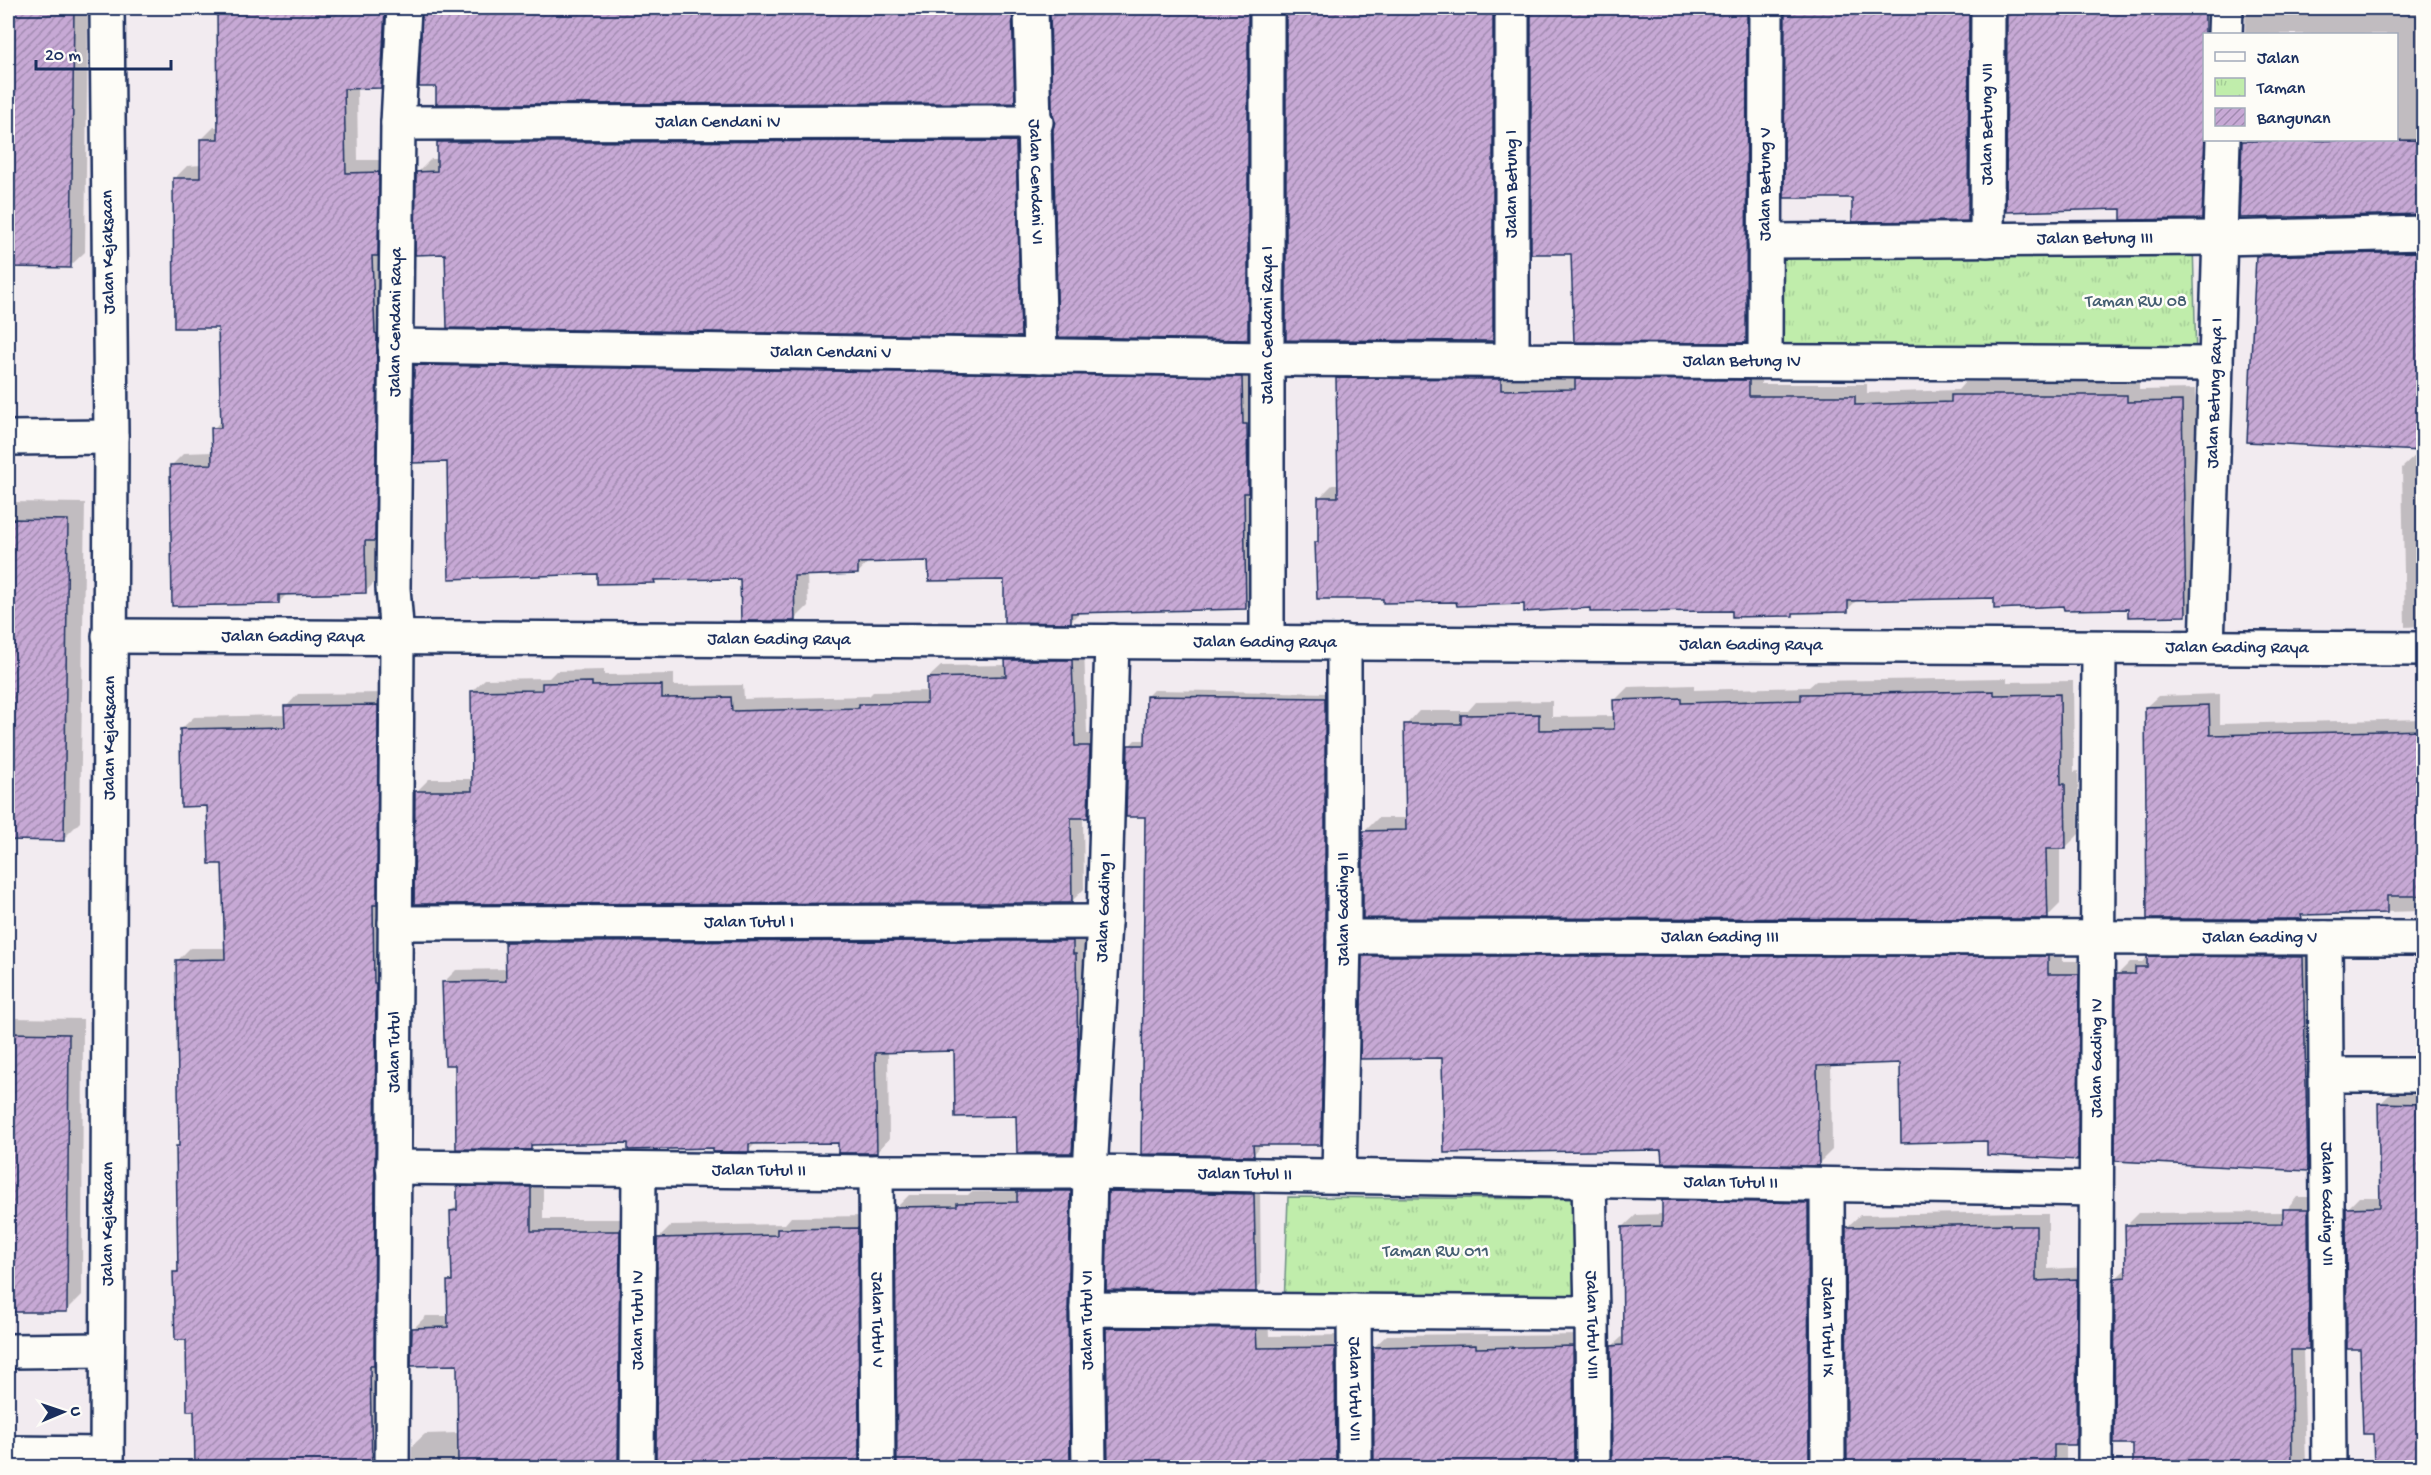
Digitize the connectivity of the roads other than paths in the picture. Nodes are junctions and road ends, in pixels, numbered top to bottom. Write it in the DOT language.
graph roads {
  1 [pos="107,8"];
  2 [pos="404,8"];
  3 [pos="1031,8"];
  4 [pos="1267,8"];
  5 [pos="1512,8"];
  6 [pos="1766,8"];
  7 [pos="1988,8"];
  8 [pos="2226,8"];
  9 [pos="2225,33"];
  10 [pos="1036,122"];
  11 [pos="398,123"];
  12 [pos="2223,141"];
  13 [pos="2424,233"];
  14 [pos="2220,238"];
  15 [pos="1987,240"];
  16 [pos="1765,241"];
  17 [pos="395,346"];
  18 [pos="1040,356"];
  19 [pos="1268,359"];
  20 [pos="1512,360"];
  21 [pos="1765,361"];
  22 [pos="2216,364"];
  23 [pos="111,437"];
  24 [pos="8,438"];
  25 [pos="109,636"];
  26 [pos="397,637"];
  27 [pos="1112,641"];
  28 [pos="1267,642"];
  29 [pos="1344,642"];
  30 [pos="2207,647"];
  31 [pos="2099,648"];
  32 [pos="2424,648"];
  33 [pos="1104,922"];
  34 [pos="394,923"];
  35 [pos="2099,937"];
  36 [pos="1344,938"];
  37 [pos="2325,938"];
  38 [pos="2424,938"];
  39 [pos="2326,1075"];
  40 [pos="2424,1075"];
  41 [pos="393,1167"];
  42 [pos="639,1170"];
  43 [pos="876,1172"];
  44 [pos="1090,1172"];
  45 [pos="1339,1176"];
  46 [pos="1588,1181"];
  47 [pos="1827,1186"];
  48 [pos="2097,1189"];
  49 [pos="1087,1309"];
  50 [pos="1354,1311"];
  51 [pos="1592,1313"];
  52 [pos="107,1350"];
  53 [pos="8,1351"];
  54 [pos="8,1453"];
  55 [pos="107,1461"];
  56 [pos="392,1467"];
  57 [pos="637,1467"];
  58 [pos="878,1467"];
  59 [pos="1089,1467"];
  60 [pos="1355,1467"];
  61 [pos="1593,1467"];
  62 [pos="1828,1467"];
  63 [pos="2095,1467"];
  64 [pos="2329,1467"];
  1 -- 23 [label="street, Jalan Kejaksaan"];
  2 -- 11 [label="street, Jalan Cendani Raya"];
  3 -- 10 [label="street, Jalan Cendani VI"];
  4 -- 19 [label="street, Jalan Cendani Raya I"];
  5 -- 20 [label="street, Jalan Betung I"];
  6 -- 16 [label="street, Jalan Betung V"];
  7 -- 15 [label="street, Jalan Betung VII"];
  8 -- 9 [label="street"];
  10 -- 11 [label="street, Jalan Cendani IV"];
  10 -- 18 [label="street, Jalan Cendani VI"];
  11 -- 17 [label="street, Jalan Cendani Raya"];
  12 -- 14 [label="street, Jalan Betung Raya I"];
  13 -- 14 [label="street, Jalan Betung III"];
  14 -- 15 [label="street, Jalan Betung III"];
  14 -- 22 [label="street, Jalan Betung Raya I"];
  15 -- 16 [label="street, Jalan Betung III"];
  16 -- 21 [label="street, Jalan Betung V"];
  17 -- 18 [label="street, Jalan Cendani V"];
  17 -- 26 [label="street, Jalan Cendani Raya"];
  18 -- 19 [label="street, Jalan Cendani V"];
  19 -- 20 [label="street, Jalan Betung IV"];
  19 -- 28 [label="street, Jalan Cendani Raya I"];
  20 -- 21 [label="street, Jalan Betung IV"];
  21 -- 22 [label="street, Jalan Betung IV"];
  22 -- 30 [label="street, Jalan Betung Raya I"];
  23 -- 24 [label="street"];
  23 -- 25 [label="street, Jalan Kejaksaan"];
  25 -- 26 [label="street, Jalan Gading Raya"];
  25 -- 52 [label="street, Jalan Kejaksaan"];
  26 -- 27 [label="street, Jalan Gading Raya"];
  26 -- 34 [label="street, Jalan Tutul"];
  27 -- 28 [label="street, Jalan Gading Raya"];
  27 -- 33 [label="street, Jalan Gading I"];
  28 -- 29 [label="street, Jalan Gading Raya"];
  29 -- 31 [label="street, Jalan Gading Raya"];
  29 -- 36 [label="street, Jalan Gading II"];
  30 -- 31 [label="street, Jalan Gading Raya"];
  30 -- 32 [label="street, Jalan Gading Raya"];
  31 -- 35 [label="street, Jalan Gading IV"];
  33 -- 34 [label="street, Jalan Tutul I"];
  33 -- 44 [label="street, Jalan Gading I"];
  34 -- 41 [label="street, Jalan Tutul"];
  35 -- 36 [label="street, Jalan Gading III"];
  35 -- 37 [label="street, Jalan Gading V"];
  35 -- 48 [label="street, Jalan Gading IV"];
  36 -- 45 [label="street, Jalan Gading II"];
  37 -- 38 [label="street, Jalan Gading V"];
  37 -- 39 [label="street, Jalan Gading VII"];
  39 -- 40 [label="street"];
  39 -- 64 [label="street, Jalan Gading VII"];
  41 -- 42 [label="street, Jalan Tutul II"];
  41 -- 56 [label="street, Jalan Tutul"];
  42 -- 43 [label="street, Jalan Tutul II"];
  42 -- 57 [label="street, Jalan Tutul IV"];
  43 -- 44 [label="street, Jalan Tutul II"];
  43 -- 58 [label="street, Jalan Tutul V"];
  44 -- 45 [label="street, Jalan Tutul II"];
  44 -- 49 [label="street, Jalan Tutul VI"];
  45 -- 46 [label="street, Jalan Tutul II"];
  46 -- 47 [label="street, Jalan Tutul II"];
  46 -- 51 [label="street, Jalan Tutul VIII"];
  47 -- 48 [label="street, Jalan Tutul II"];
  47 -- 62 [label="street, Jalan Tutul IX"];
  48 -- 63 [label="street, Jalan Gading IV"];
  49 -- 50 [label="street"];
  49 -- 59 [label="street, Jalan Tutul VI"];
  50 -- 51 [label="street"];
  50 -- 60 [label="street, Jalan Tutul VII"];
  51 -- 61 [label="street, Jalan Tutul VIII"];
  52 -- 53 [label="street"];
  52 -- 55 [label="street, Jalan Kejaksaan"];
  54 -- 55 [label="street"];
}
